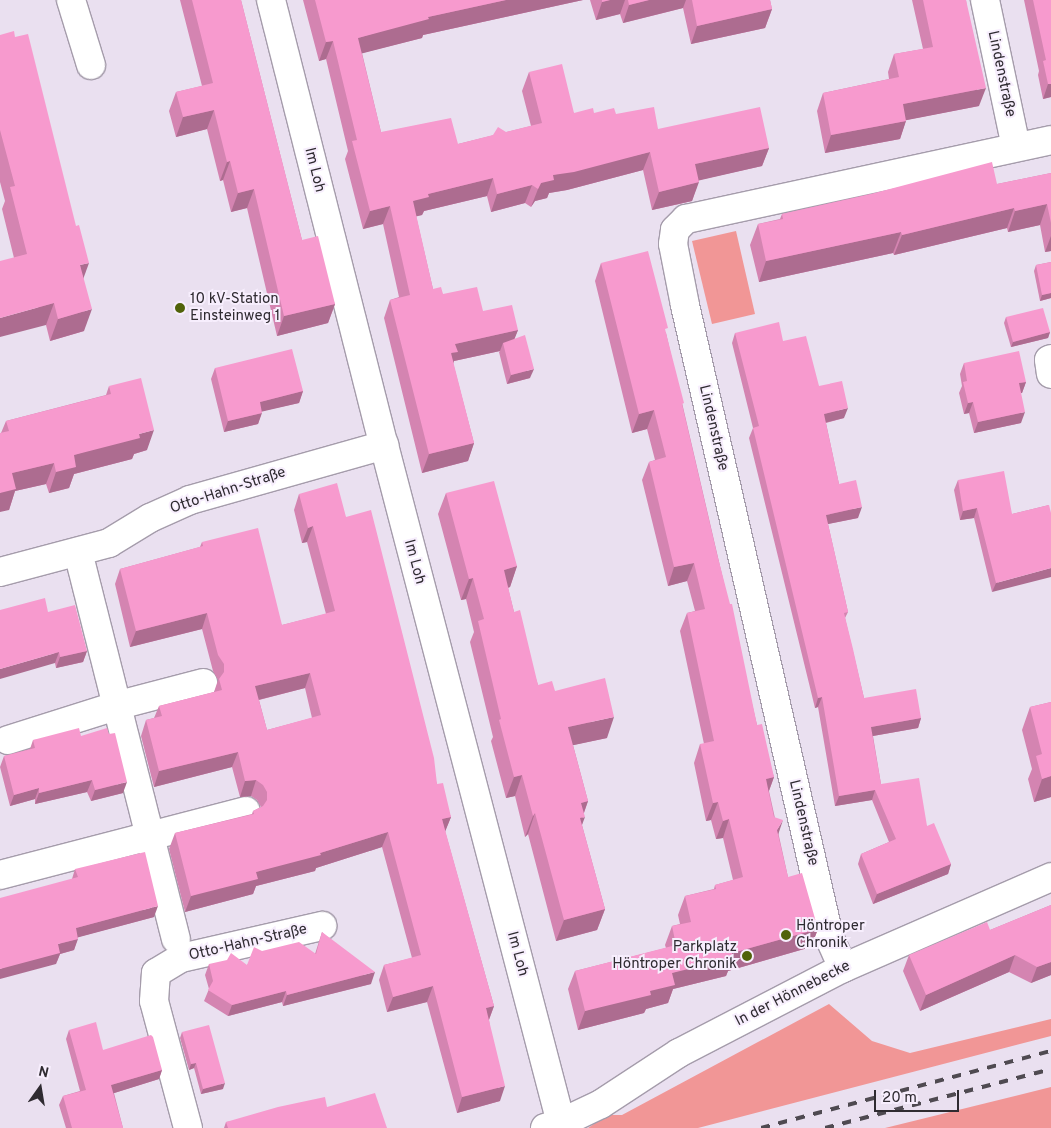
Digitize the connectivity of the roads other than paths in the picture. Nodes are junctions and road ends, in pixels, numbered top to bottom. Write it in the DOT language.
graph roads {
  1 [pos="71,0"];
  2 [pos="271,0"];
  3 [pos="985,0"];
  4 [pos="91,65"];
  5 [pos="1051,140"];
  6 [pos="1016,147"];
  7 [pos="1051,359"];
  8 [pos="1051,374"];
  9 [pos="384,445"];
  10 [pos="78,552"];
  11 [pos="0,572"];
  12 [pos="204,684"];
  13 [pos="118,705"];
  14 [pos="8,740"];
  15 [pos="246,811"];
  16 [pos="149,836"];
  17 [pos="0,875"];
  18 [pos="1051,877"];
  19 [pos="322,926"];
  20 [pos="176,939"];
  21 [pos="843,968"];
  22 [pos="553,1125"];
  23 [pos="188,1128"];
  1 -- 4 [label="street"];
  2 -- 9 [label="street, Im Loh"];
  3 -- 6 [label="street, Lindenstraße"];
  5 -- 6 [label="street, Lindenstraße"];
  6 -- 21 [label="street, Lindenstraße"];
  7 -- 8 [label="street"];
  9 -- 10 [label="street, Otto-Hahn-Straße"];
  9 -- 22 [label="street, Im Loh"];
  10 -- 11 [label="street, Otto-Hahn-Straße"];
  10 -- 13 [label="street, Otto-Hahn-Straße"];
  12 -- 13 [label="street"];
  13 -- 14 [label="street"];
  13 -- 16 [label="street, Otto-Hahn-Straße"];
  15 -- 16 [label="street"];
  16 -- 17 [label="street"];
  16 -- 20 [label="street, Otto-Hahn-Straße"];
  18 -- 21 [label="street, In der Hönnebecke"];
  19 -- 23 [label="street, Otto-Hahn-Straße"];
  21 -- 22 [label="street, In der Hönnebecke"];
}
